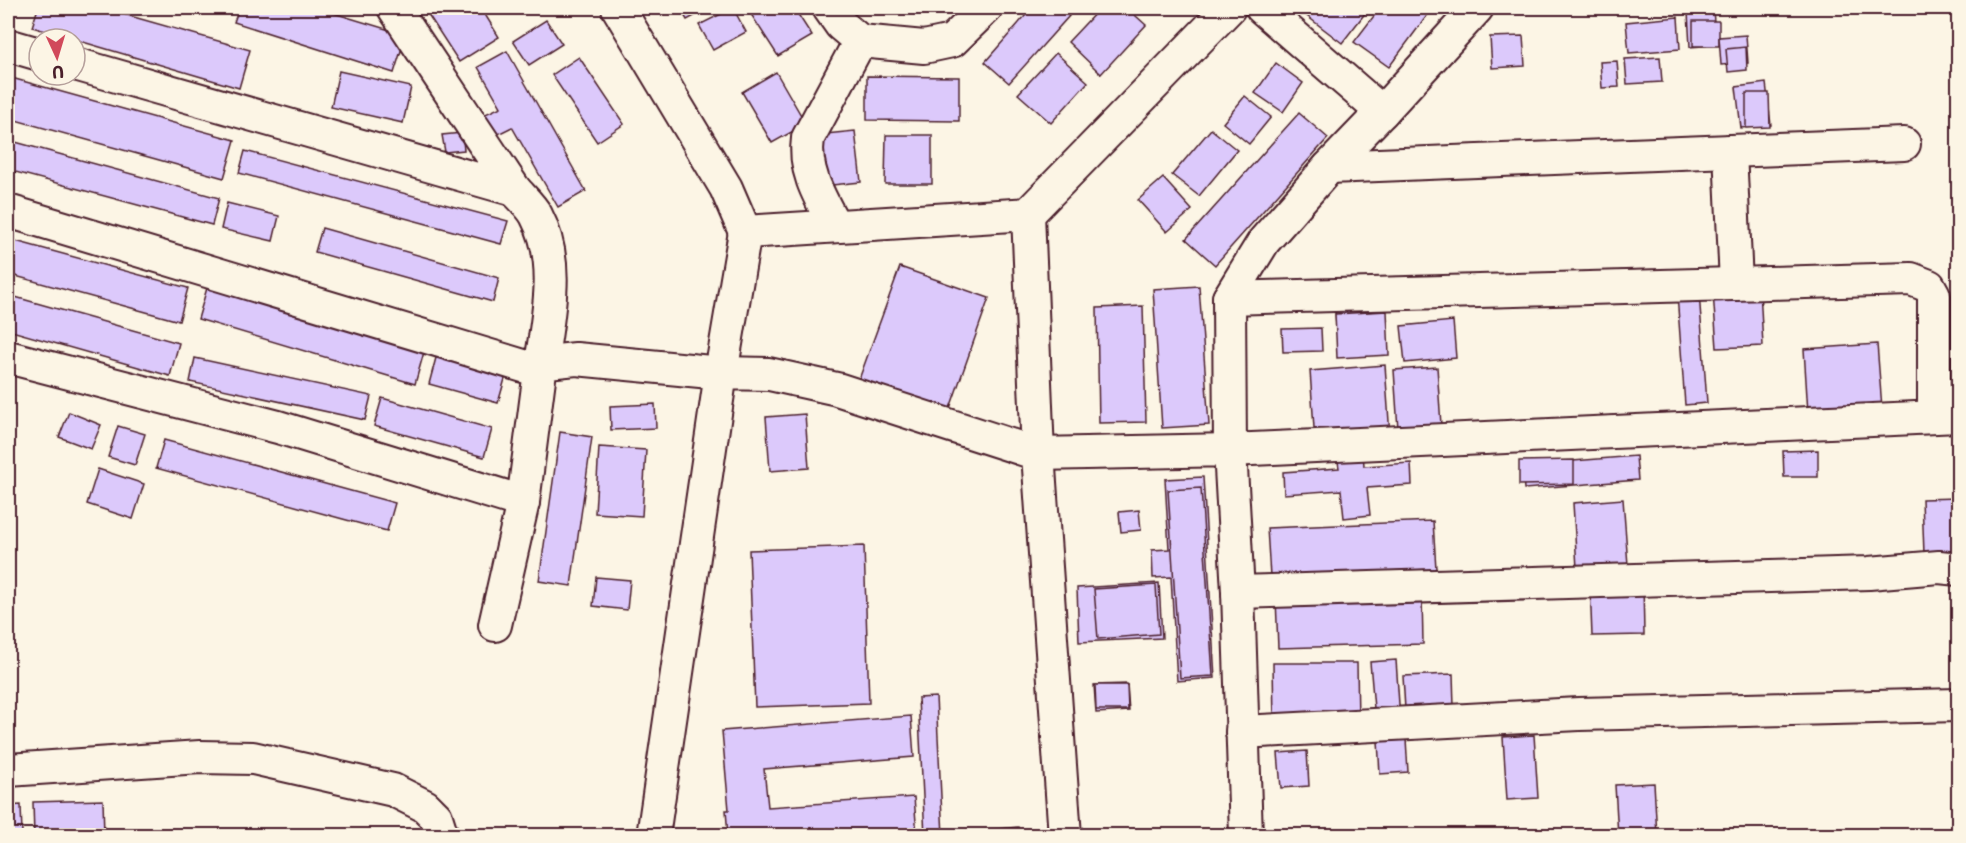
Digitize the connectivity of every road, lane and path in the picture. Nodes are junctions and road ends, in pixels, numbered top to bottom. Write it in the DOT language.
graph roads {
  1 [pos="394,8"];
  2 [pos="618,8"];
  3 [pos="829,8"];
  4 [pos="986,8"];
  5 [pos="1229,8"];
  6 [pos="1262,8"];
  7 [pos="1477,8"];
  8 [pos="860,41"];
  9 [pos="8,45"];
  10 [pos="27,51"];
  11 [pos="87,67"];
  12 [pos="1382,112"];
  13 [pos="1904,144"];
  14 [pos="1730,151"];
  15 [pos="1329,167"];
  16 [pos="515,189"];
  17 [pos="8,211"];
  18 [pos="1028,214"];
  19 [pos="835,226"];
  20 [pos="745,232"];
  21 [pos="1736,284"];
  22 [pos="1229,298"];
  23 [pos="8,357"];
  24 [pos="540,371"];
  25 [pos="721,373"];
  26 [pos="1946,417"];
  27 [pos="1230,450"];
  28 [pos="1038,454"];
  29 [pos="522,502"];
  30 [pos="1959,569"];
  31 [pos="1238,591"];
  32 [pos="495,625"];
  33 [pos="1959,705"];
  34 [pos="1242,732"];
  35 [pos="8,770"];
  36 [pos="442,836"];
  37 [pos="653,836"];
  38 [pos="1065,836"];
  39 [pos="1246,836"];
  1 -- 16 [label="street"];
  2 -- 20 [label="street"];
  3 -- 8 [label="street"];
  4 -- 8 [label="street"];
  5 -- 18 [label="street"];
  6 -- 12 [label="street"];
  7 -- 12 [label="street"];
  8 -- 19 [label="street"];
  9 -- 10 [label="street"];
  11 -- 16 [label="street"];
  12 -- 15 [label="street"];
  13 -- 14 [label="street"];
  14 -- 15 [label="street"];
  14 -- 21 [label="street"];
  15 -- 22 [label="street"];
  16 -- 24 [label="street"];
  17 -- 24 [label="street"];
  18 -- 19 [label="street"];
  18 -- 28 [label="street"];
  19 -- 20 [label="street"];
  20 -- 25 [label="street"];
  21 -- 22 [label="street"];
  21 -- 26 [label="street"];
  22 -- 27 [label="street"];
  23 -- 29 [label="street"];
  24 -- 25 [label="street"];
  24 -- 29 [label="street"];
  25 -- 28 [label="street"];
  25 -- 37 [label="street"];
  26 -- 27 [label="street"];
  27 -- 28 [label="street"];
  27 -- 31 [label="street"];
  28 -- 38 [label="street"];
  29 -- 32 [label="street"];
  30 -- 31 [label="street"];
  31 -- 34 [label="street"];
  33 -- 34 [label="street"];
  34 -- 39 [label="street"];
  35 -- 36 [label="street"];
}
